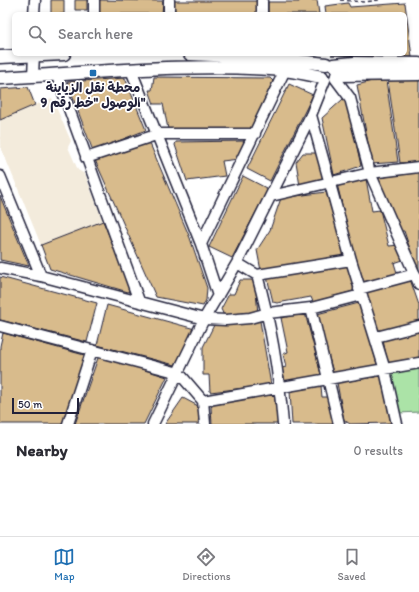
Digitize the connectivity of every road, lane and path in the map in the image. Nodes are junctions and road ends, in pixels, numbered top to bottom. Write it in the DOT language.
graph roads {
  1 [pos="34,0"];
  2 [pos="94,0"];
  3 [pos="169,0"];
  4 [pos="262,0"];
  5 [pos="340,0"];
  6 [pos="379,0"];
  7 [pos="34,12"];
  8 [pos="94,12"];
  9 [pos="169,12"];
  10 [pos="262,12"];
  11 [pos="17,56"];
  12 [pos="34,56"];
  13 [pos="266,56"];
  14 [pos="0,57"];
  15 [pos="419,64"];
  16 [pos="131,70"];
  17 [pos="285,70"];
  18 [pos="330,73"];
  19 [pos="419,74"];
  20 [pos="33,76"];
  21 [pos="57,76"];
  22 [pos="0,78"];
  23 [pos="311,115"];
  24 [pos="159,134"];
  25 [pos="255,134"];
  26 [pos="86,158"];
  27 [pos="419,168"];
  28 [pos="370,173"];
  29 [pos="0,176"];
  30 [pos="329,183"];
  31 [pos="271,196"];
  32 [pos="202,244"];
  33 [pos="351,260"];
  34 [pos="237,263"];
  35 [pos="0,268"];
  36 [pos="415,274"];
  37 [pos="41,276"];
  38 [pos="257,276"];
  39 [pos="419,284"];
  40 [pos="360,292"];
  41 [pos="218,296"];
  42 [pos="139,301"];
  43 [pos="311,308"];
  44 [pos="268,313"];
  45 [pos="204,319"];
  46 [pos="0,326"];
  47 [pos="419,326"];
  48 [pos="376,337"];
  49 [pos="92,350"];
  50 [pos="419,363"];
  51 [pos="385,370"];
  52 [pos="179,373"];
  53 [pos="328,379"];
  54 [pos="280,388"];
  55 [pos="203,401"];
  56 [pos="68,424"];
  57 [pos="153,424"];
  58 [pos="205,424"];
  59 [pos="283,424"];
  60 [pos="339,424"];
  61 [pos="397,424"];
  1 -- 7 [label="street"];
  2 -- 8 [label="street"];
  3 -- 9 [label="street"];
  4 -- 10 [label="street"];
  5 -- 6 [label="path"];
  11 -- 14 [label="street"];
  12 -- 20 [label="street"];
  13 -- 18 [label="street"];
  15 -- 18 [label="street"];
  16 -- 17 [label="street"];
  16 -- 21 [label="street"];
  16 -- 24 [label="street"];
  17 -- 18 [label="street"];
  17 -- 25 [label="street"];
  18 -- 19 [label="street"];
  18 -- 23 [label="street"];
  18 -- 28 [label="street"];
  20 -- 21 [label="street"];
  20 -- 22 [label="street"];
  21 -- 26 [label="street"];
  23 -- 30 [label="street"];
  23 -- 31 [label="street"];
  24 -- 25 [label="street"];
  24 -- 26 [label="street"];
  24 -- 32 [label="street"];
  25 -- 32 [label="street"];
  26 -- 42 [label="street"];
  27 -- 28 [label="street"];
  28 -- 30 [label="street"];
  28 -- 36 [label="street"];
  29 -- 37 [label="street"];
  30 -- 31 [label="street"];
  30 -- 33 [label="street"];
  31 -- 34 [label="street"];
  32 -- 41 [label="street"];
  33 -- 38 [label="street"];
  33 -- 40 [label="street"];
  34 -- 38 [label="street"];
  34 -- 41 [label="street"];
  35 -- 37 [label="street"];
  36 -- 39 [label="street"];
  36 -- 40 [label="street"];
  37 -- 42 [label="street"];
  38 -- 44 [label="street"];
  40 -- 43 [label="street"];
  40 -- 48 [label="street"];
  41 -- 45 [label="street"];
  42 -- 45 [label="street"];
  43 -- 44 [label="street"];
  43 -- 53 [label="street"];
  44 -- 45 [label="street"];
  44 -- 54 [label="street"];
  45 -- 52 [label="street"];
  46 -- 49 [label="street"];
  47 -- 48 [label="street"];
  48 -- 51 [label="street"];
  49 -- 52 [label="street"];
  49 -- 56 [label="street"];
  50 -- 51 [label="street"];
  51 -- 53 [label="street"];
  51 -- 61 [label="street"];
  52 -- 55 [label="street"];
  52 -- 57 [label="street"];
  53 -- 54 [label="street"];
  53 -- 60 [label="street"];
  54 -- 55 [label="street"];
  54 -- 59 [label="street"];
  55 -- 58 [label="street"];
}
